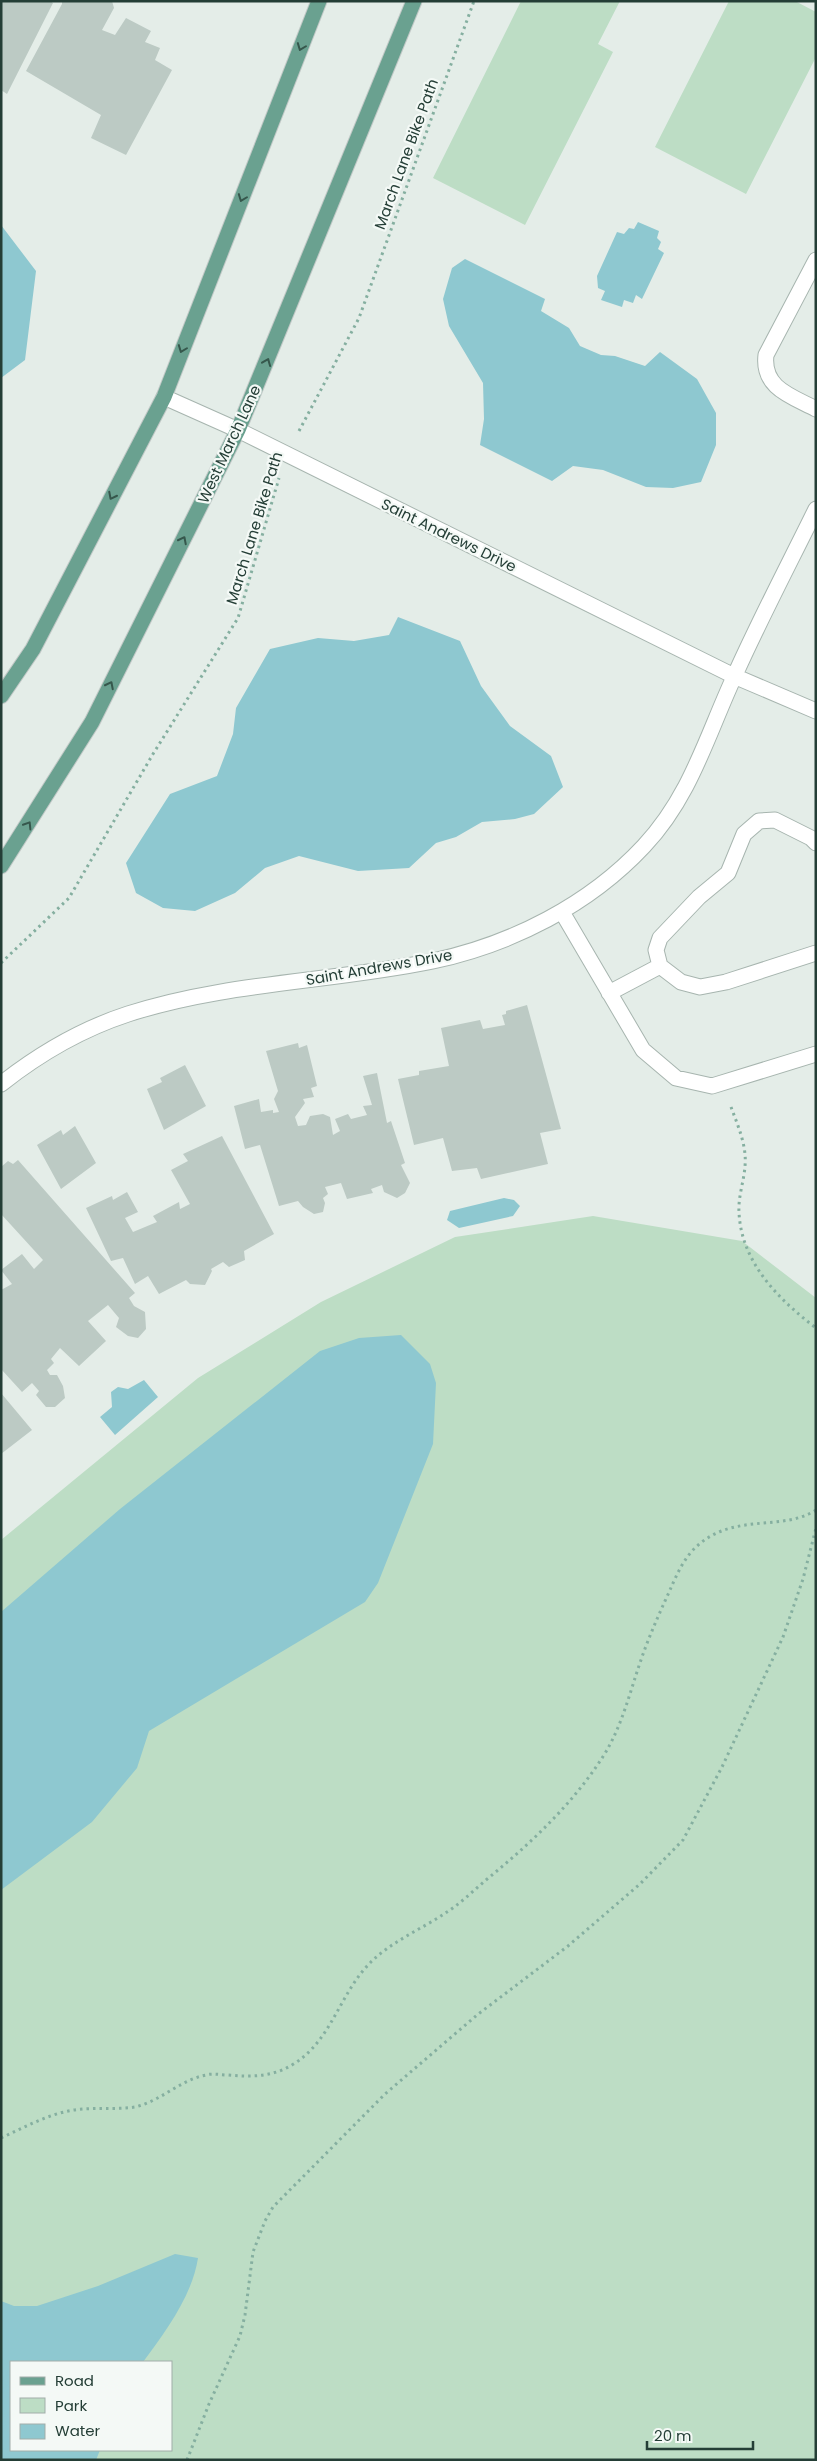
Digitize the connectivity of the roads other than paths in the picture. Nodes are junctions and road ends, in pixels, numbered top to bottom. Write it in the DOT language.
graph roads {
  1 [pos="319,1"];
  2 [pos="414,1"];
  3 [pos="816,260"];
  4 [pos="164,397"];
  5 [pos="816,409"];
  6 [pos="238,430"];
  7 [pos="816,509"];
  8 [pos="734,676"];
  9 [pos="1,696"];
  10 [pos="816,711"];
  11 [pos="816,843"];
  12 [pos="1,866"];
  13 [pos="562,912"];
  14 [pos="816,953"];
  15 [pos="660,966"];
  16 [pos="609,993"];
  17 [pos="816,1054"];
  18 [pos="1,1084"];
  1 -- 4 [label="main road, one-way"];
  6 -- 2 [label="main road, West March Lane, one-way"];
  3 -- 5 [label="street"];
  4 -- 6 [label="street, Saint Andrews Drive"];
  4 -- 9 [label="main road, one-way"];
  6 -- 8 [label="street, Saint Andrews Drive"];
  12 -- 6 [label="main road, West March Lane, one-way"];
  7 -- 8 [label="street, Saint Andrews Drive"];
  8 -- 10 [label="street"];
  8 -- 13 [label="street, Saint Andrews Drive"];
  11 -- 15 [label="street"];
  13 -- 16 [label="street"];
  13 -- 18 [label="street, Saint Andrews Drive"];
  14 -- 15 [label="street"];
  15 -- 16 [label="street"];
  16 -- 17 [label="street"];
}
